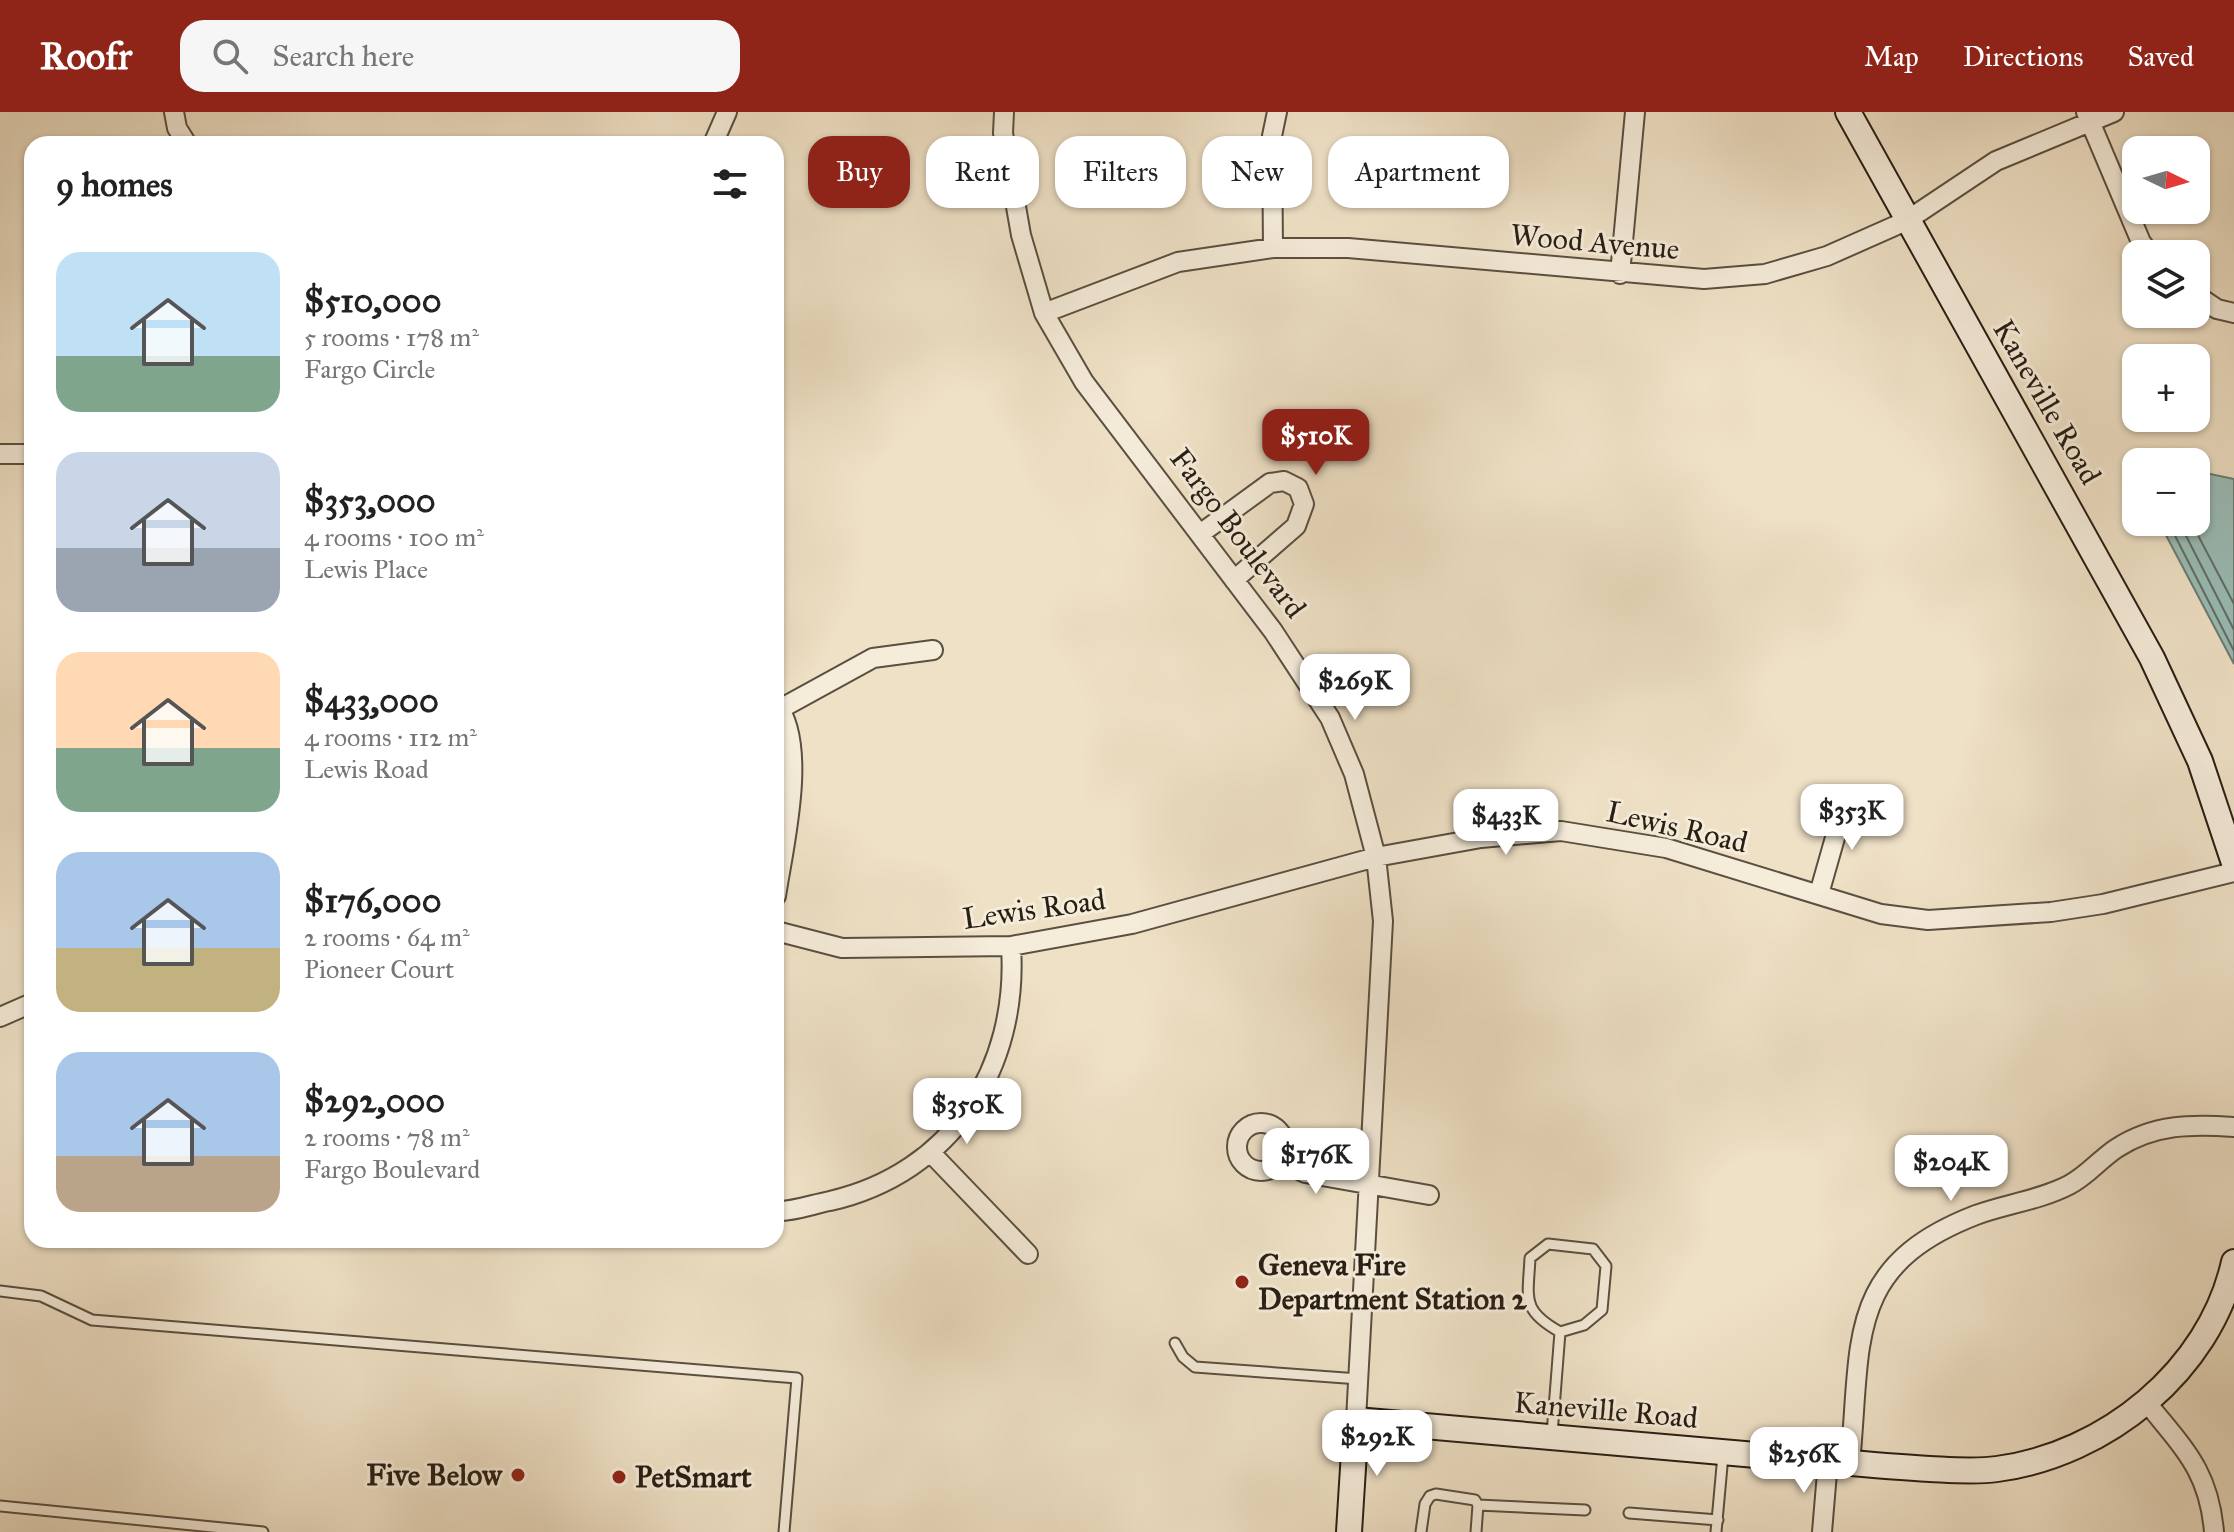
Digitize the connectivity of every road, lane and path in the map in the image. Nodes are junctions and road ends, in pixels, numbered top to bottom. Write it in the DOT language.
graph roads {
  1 [pos="174,112"];
  2 [pos="727,112"];
  3 [pos="1004,112"];
  4 [pos="1277,112"];
  5 [pos="1635,112"];
  6 [pos="1848,112"];
  7 [pos="2114,112"];
  8 [pos="2088,116"];
  9 [pos="182,136"];
  10 [pos="716,136"];
  11 [pos="1906,221"];
  12 [pos="2140,240"];
  13 [pos="1273,248"];
  14 [pos="1620,274"];
  15 [pos="2210,304"];
  16 [pos="1044,313"];
  17 [pos="2234,313"];
  18 [pos="0,454"];
  19 [pos="24,454"];
  20 [pos="1200,534"];
  21 [pos="1234,580"];
  22 [pos="933,650"];
  23 [pos="784,704"];
  24 [pos="784,725"];
  25 [pos="1846,799"];
  26 [pos="784,841"];
  27 [pos="1376,857"];
  28 [pos="2234,863"];
  29 [pos="2234,872"];
  30 [pos="1819,894"];
  31 [pos="784,933"];
  32 [pos="1011,946"];
  33 [pos="24,1008"];
  34 [pos="0,1017"];
  35 [pos="2234,1127"];
  36 [pos="932,1154"];
  37 [pos="1281,1161"];
  38 [pos="1367,1182"];
  39 [pos="1429,1195"];
  40 [pos="784,1209"];
  41 [pos="1028,1254"];
  42 [pos="2234,1262"];
  43 [pos="0,1291"];
  44 [pos="1560,1332"];
  45 [pos="1175,1343"];
  46 [pos="1359,1379"];
  47 [pos="2148,1404"];
  48 [pos="1356,1420"];
  49 [pos="1551,1437"];
  50 [pos="1723,1452"];
  51 [pos="1839,1462"];
  52 [pos="1478,1505"];
  53 [pos="0,1506"];
  54 [pos="1585,1510"];
  55 [pos="1629,1513"];
  56 [pos="1718,1520"];
  57 [pos="263,1532"];
  58 [pos="784,1532"];
  59 [pos="1349,1532"];
  60 [pos="1421,1532"];
  61 [pos="1476,1532"];
  62 [pos="1716,1532"];
  63 [pos="1822,1532"];
  64 [pos="2214,1532"];
  1 -- 9 [label="street"];
  2 -- 10 [label="street"];
  3 -- 16 [label="street, Fargo Boulevard"];
  4 -- 13 [label="street"];
  5 -- 14 [label="street"];
  6 -- 11 [label="main road, Kaneville Road"];
  7 -- 8 [label="street, Wood Avenue"];
  8 -- 11 [label="street, Wood Avenue"];
  8 -- 12 [label="street"];
  11 -- 14 [label="street, Wood Avenue"];
  11 -- 28 [label="main road, Kaneville Road"];
  13 -- 14 [label="street, Wood Avenue"];
  13 -- 16 [label="street, Wood Avenue"];
  15 -- 17 [label="street"];
  16 -- 20 [label="street, Fargo Boulevard"];
  18 -- 19 [label="street"];
  20 -- 21 [label="street, Fargo Boulevard"];
  20 -- 21 [label="street"];
  21 -- 27 [label="street, Fargo Boulevard"];
  22 -- 23 [label="street"];
  24 -- 26 [label="street"];
  25 -- 30 [label="street"];
  27 -- 30 [label="street, Lewis Road"];
  27 -- 32 [label="street, Lewis Road"];
  27 -- 38 [label="street, Fargo Boulevard"];
  29 -- 30 [label="street, Lewis Road"];
  31 -- 32 [label="street, Lewis Road"];
  32 -- 36 [label="street"];
  33 -- 34 [label="street"];
  35 -- 51 [label="street"];
  36 -- 40 [label="street"];
  36 -- 41 [label="street"];
  37 -- 38 [label="street"];
  38 -- 39 [label="street"];
  38 -- 46 [label="street, Fargo Boulevard"];
  42 -- 47 [label="main road, Kaneville Road"];
  43 -- 58 [label="lane"];
  44 -- 44 [label="lane"];
  44 -- 49 [label="lane"];
  45 -- 46 [label="lane"];
  46 -- 48 [label="street, Fargo Boulevard"];
  47 -- 51 [label="main road, Kaneville Road"];
  47 -- 64 [label="street"];
  48 -- 49 [label="main road, Kaneville Road"];
  48 -- 59 [label="main road, Fargo Boulevard"];
  49 -- 50 [label="main road, Kaneville Road"];
  50 -- 51 [label="main road, Kaneville Road"];
  50 -- 56 [label="lane"];
  51 -- 63 [label="street"];
  52 -- 54 [label="lane"];
  52 -- 60 [label="lane"];
  52 -- 61 [label="lane"];
  53 -- 57 [label="lane"];
  55 -- 56 [label="lane"];
  56 -- 62 [label="lane"];
}
